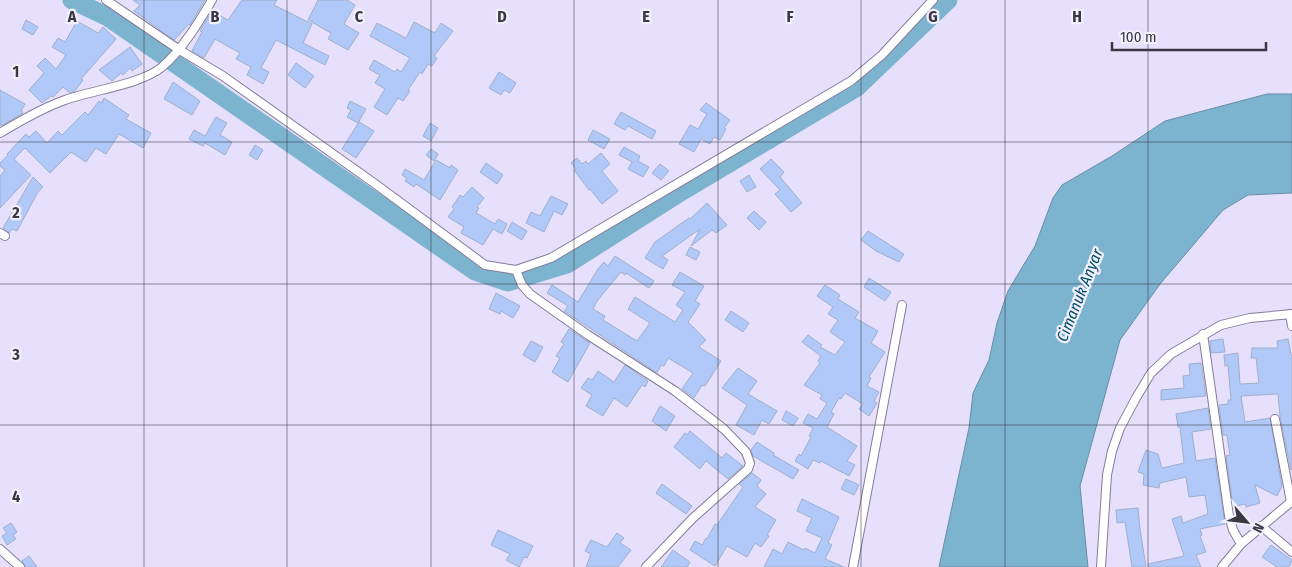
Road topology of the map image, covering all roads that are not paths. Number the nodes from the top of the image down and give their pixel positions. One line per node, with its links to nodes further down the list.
1 (106, 0): 4 (street)
2 (212, 0): 4 (street)
3 (933, 0): 6 (street)
4 (178, 48): 5 (street); 6 (street)
5 (0, 133)
6 (516, 272): 18 (street)
7 (902, 305): 19 (street)
8 (1291, 314): 9 (street); 10 (street)
9 (1292, 326)
10 (1203, 334): 14 (street); 20 (street)
11 (1275, 418): 12 (street)
12 (1290, 498): 13 (street)
13 (1261, 526): 14 (street); 16 (street)
14 (1241, 544): 21 (street)
15 (0, 550): 17 (street)
16 (1292, 552)
17 (20, 567)
18 (646, 567)
19 (853, 567)
20 (1101, 567)
21 (1222, 567)

